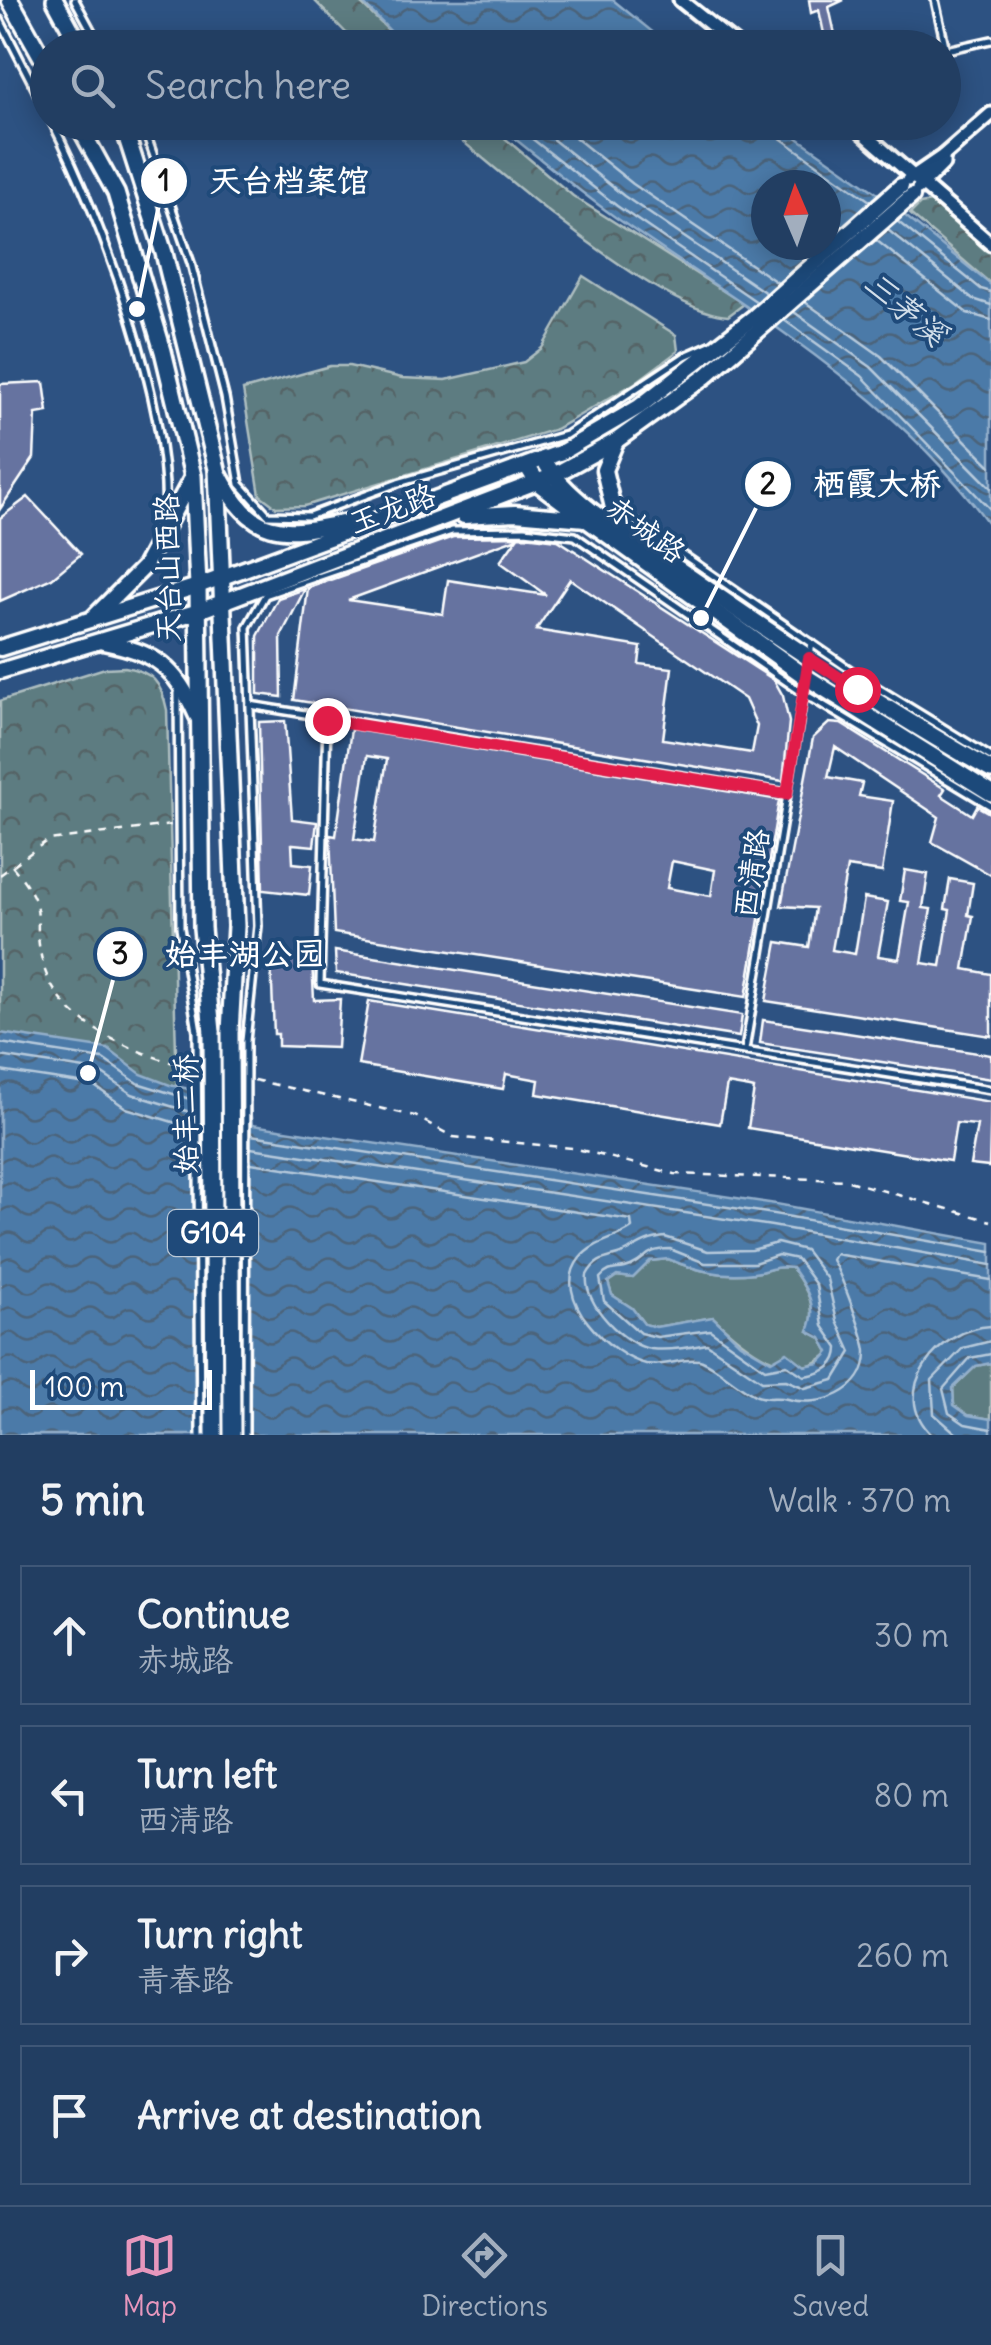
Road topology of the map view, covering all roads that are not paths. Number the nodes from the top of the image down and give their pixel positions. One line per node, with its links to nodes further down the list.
1 (10, 0): 11 (main road)
2 (54, 0): 7 (main road)
3 (75, 0): 8 (lane)
4 (680, 0): 9 (street)
5 (935, 0): 10 (lane)
6 (0, 20): 14 (lane)
7 (71, 30)
8 (91, 30)
9 (718, 30)
10 (942, 30)
11 (30, 36)
12 (991, 40): 13 (lane)
13 (961, 47)
14 (30, 79)
15 (991, 114): 21 (street)
16 (60, 140): 36 (lane)
17 (88, 140): 29 (main road, 天台山西路)
18 (128, 140): 28 (main road, 天台山西路)
19 (148, 140): 24 (lane)
20 (869, 140): 21 (street)
21 (912, 185): 22 (street); 23 (main road)
22 (991, 244)
23 (760, 321): 24 (main road, 玉龙路); 25 (main road, 玉龙路)
24 (726, 338): 26 (main road, 玉龙路)
25 (616, 442): 30 (main road, 玉龙路); 31 (main road)
26 (544, 459): 27 (main road, 玉龙路); 30 (main road, 赤城路)
27 (527, 466): 30 (main road, 赤城路); 32 (main road, 玉龙路)
28 (217, 469): 32 (main road); 37 (main road, 天台山西路)
29 (192, 476): 36 (main road); 38 (main road, 天台山西路)
30 (544, 479): 33 (main road, 玉龙路); 34 (main road, 赤城路); 35 (main road, 赤城路)
31 (609, 503): 35 (main road); 44 (lane)
32 (403, 511): 37 (main road, 玉龙路)
33 (448, 517): 34 (main road); 39 (main road, 玉龙路)
34 (586, 519): 47 (main road, 赤城路)
35 (618, 529): 44 (main road, 赤城路)
36 (164, 530): 41 (main road)
37 (223, 577): 38 (main road, 玉龙路); 39 (main road, 天台山西路)
38 (198, 586): 40 (main road, 天台山西路); 41 (main road, 玉龙路)
39 (220, 602): 40 (main road, 玉龙路); 57 (main road, 天台山西路)
40 (196, 612): 42 (main road, 玉龙路); 49 (main road, 天台山西路)
41 (90, 621): 43 (main road, 玉龙路)
42 (102, 641): 45 (main road, 玉龙路); 46 (main road)
43 (0, 648)
44 (810, 651): 47 (lane, 西清路); 51 (lane); 52 (main road, 赤城路)
45 (0, 671)
46 (171, 671): 49 (main road); 56 (lane)
47 (804, 685): 48 (lane); 53 (lane, 西清路); 54 (main road, 赤城路); 55 (lane)
48 (250, 705): 50 (lane); 57 (lane)
49 (197, 716): 56 (main road, 天台山西路)
50 (327, 720): 53 (lane); 58 (lane)
51 (991, 756)
52 (991, 770)
53 (787, 794): 58 (lane, 西清路)
54 (991, 794)
55 (991, 806)
56 (205, 1031): 60 (lane, bridge); 61 (main road, 始丰二桥 / G104, bridge)
57 (238, 1036): 62 (main road, 始丰二桥 / G104, bridge); 63 (lane, bridge)
58 (745, 1051): 59 (lane)
59 (991, 1090)
60 (200, 1435)
61 (214, 1435)
62 (232, 1435)
63 (245, 1435)

